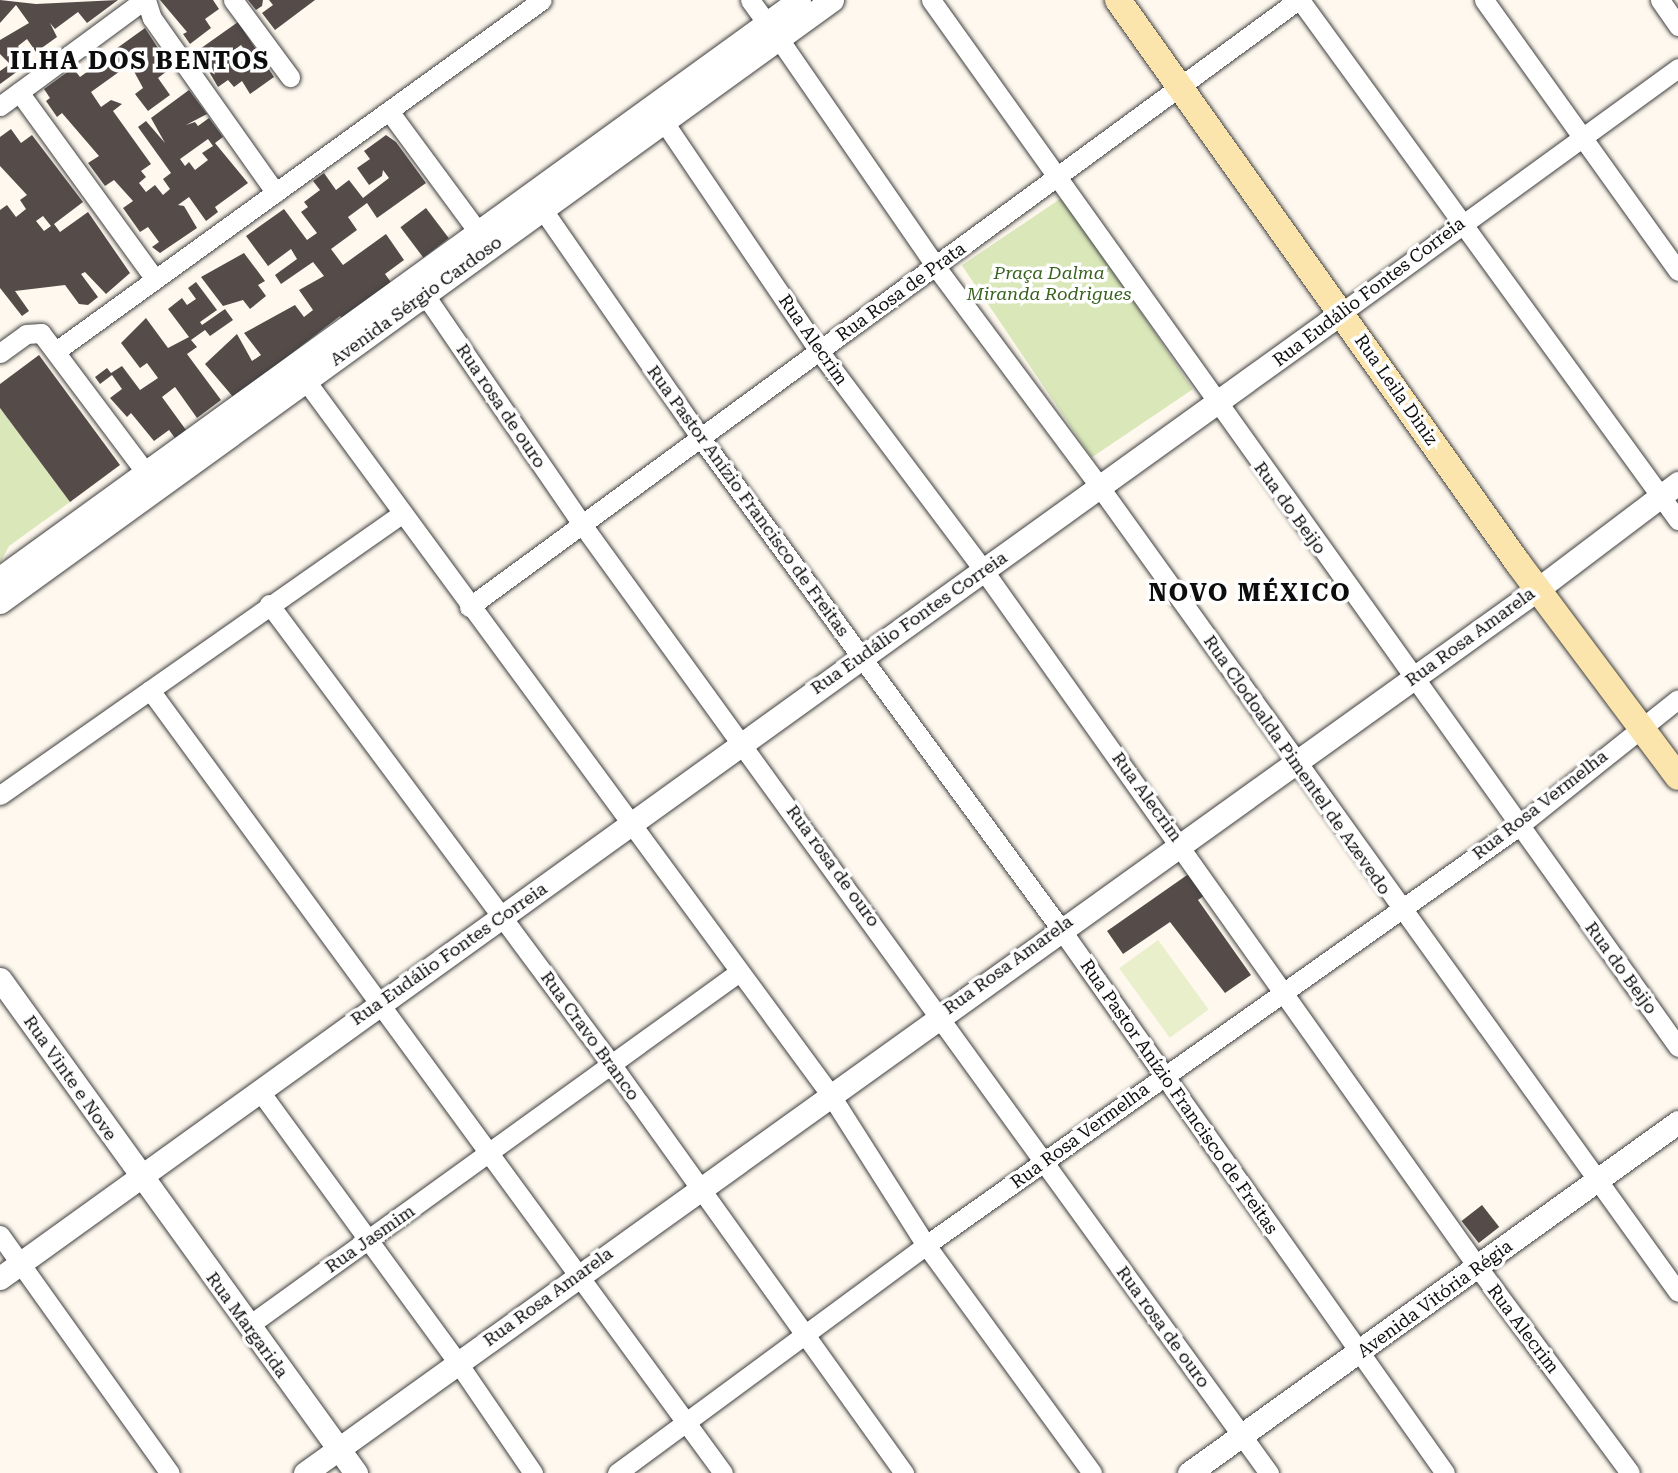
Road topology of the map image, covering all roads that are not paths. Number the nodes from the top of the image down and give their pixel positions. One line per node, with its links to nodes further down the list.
1 (145, 0): 17 (street); 23 (street)
2 (233, 0): 15 (street)
3 (542, 0): 19 (street)
4 (750, 0): 13 (street, Rua Clodoalda Pimentel de Azevedo)
5 (799, 0): 13 (street, Avenida Sérgio Cardoso)
6 (832, 0): 13 (street, Avenida Sérgio Cardoso)
7 (931, 0): 22 (street, Rua do Beijo)
8 (1118, 0): 16 (main road, Rua Leila Diniz)
9 (1299, 0): 16 (street, Rua Rosa de Prata); 25 (street)
10 (1484, 0): 21 (street)
11 (1660, 0): 12 (street)
12 (1678, 26)
13 (773, 31): 20 (street, Avenida Sérgio Cardoso); 27 (street, Rua Clodoalda Pimentel de Azevedo)
14 (1678, 68): 21 (street, Rua Eudálio Fontes Correia)
15 (290, 77)
16 (1183, 88): 22 (street, Rua Rosa de Prata); 31 (main road, Rua Leila Diniz)
17 (19, 92): 18 (street); 29 (street)
18 (0, 106)
19 (389, 111): 23 (street); 26 (street)
20 (659, 115): 24 (street, Avenida Sérgio Cardoso); 33 (street, Rua Alecrim)
21 (1582, 138): 25 (street, Rua Eudálio Fontes Correia); 28 (street)
22 (1056, 180): 27 (street, Rua Rosa de Prata); 36 (street, Rua do Beijo)
23 (276, 192): 29 (street)
24 (537, 202): 26 (street, Avenida Sérgio Cardoso); 37 (street, Rua Pastor Anízio Francisco de Freitas)
25 (1462, 223): 31 (street, Rua Eudálio Fontes Correia); 40 (street)
26 (485, 240): 30 (street, Avenida Sérgio Cardoso)
27 (936, 267): 33 (street, Rua Rosa de Prata); 39 (street, Rua Clodoalda Pimentel de Azevedo)
28 (1678, 271)
29 (155, 279): 32 (street)
30 (420, 287): 35 (street, Avenida Sérgio Cardoso); 43 (street, Rua rosa de ouro)
31 (1341, 313): 36 (street, Rua Eudálio Fontes Correia); 47 (main road, Rua Leila Diniz)
32 (56, 351): 34 (street); 38 (street)
33 (819, 351): 37 (street, Rua Rosa de Prata); 45 (street, Rua Alecrim)
34 (0, 353)
35 (300, 373): 38 (street, Avenida Sérgio Cardoso); 41 (street)
36 (1216, 405): 39 (street, Rua Eudálio Fontes Correia); 52 (street, Rua do Beijo)
37 (700, 437): 43 (street, Rua Rosa de Prata); 51 (street, Rua Pastor Anízio Francisco de Freitas)
38 (152, 480): 44 (street, Avenida Sérgio Cardoso)
39 (1099, 486): 45 (street, Rua Eudálio Fontes Correia); 57 (street, Rua Clodoalda Pimentel de Azevedo)
40 (1670, 489): 42 (street); 47 (street, Rua Rosa Amarela)
41 (401, 514): 49 (street); 50 (street)
42 (1678, 520)
43 (581, 523): 50 (street, Rua Rosa de Prata); 56 (street, Rua rosa de ouro)
44 (38, 563): 46 (street, Avenida Sérgio Cardoso); 48 (street, Avenida Sérgio Cardoso)
45 (984, 571): 51 (street, Rua Eudálio Fontes Correia); 62 (street, Rua Alecrim)
46 (0, 578)
47 (1538, 589): 52 (street, Rua Rosa Amarela); 55 (main road, Rua Leila Diniz)
48 (0, 602)
49 (270, 604): 53 (street); 64 (street, Rua Cravo Branco)
50 (469, 607): 60 (street)
51 (859, 657): 56 (street, Rua Eudálio Fontes Correia); 65 (street, Rua Pastor Anízio Francisco de Freitas)
52 (1413, 678): 57 (street, Rua Rosa Amarela); 61 (street, Rua do Beijo)
53 (150, 690): 59 (street); 69 (street)
54 (1678, 699): 55 (street, Rua Rosa Vermelha)
55 (1640, 727): 58 (main road, Rua Leila Diniz); 61 (street, Rua Rosa Vermelha)
56 (743, 743): 60 (street, Rua Eudálio Fontes Correia); 70 (street, Rua rosa de ouro)
57 (1295, 762): 62 (street, Rua Rosa Amarela); 63 (street, Rua Clodoalda Pimentel de Azevedo)
58 (1678, 777)
59 (0, 795)
60 (631, 825): 64 (street, Rua Eudálio Fontes Correia); 66 (street)
61 (1519, 826): 63 (street, Rua Rosa Vermelha); 71 (street, Rua do Beijo)
62 (1179, 842): 65 (street, Rua Rosa Amarela); 68 (street, Rua Alecrim)
63 (1399, 908): 68 (street, Rua Rosa Vermelha); 80 (street, Rua Clodoalda Pimentel de Azevedo)
64 (502, 917): 69 (street, Rua Eudálio Fontes Correia); 72 (street, Rua Cravo Branco)
65 (1060, 928): 70 (street, Rua Rosa Amarela); 73 (street, Rua Pastor Anízio Francisco de Freitas)
66 (739, 972): 72 (street, Rua Jasmim); 75 (street)
67 (0, 979): 79 (street, Rua Vinte e Nove)
68 (1284, 991): 73 (street, Rua Rosa Vermelha); 86 (street, Rua Alecrim)
69 (379, 1002): 74 (street, Rua Eudálio Fontes Correia); 77 (street)
70 (940, 1014): 75 (street, Rua Rosa Amarela); 78 (street, Rua rosa de ouro)
71 (1678, 1047)
72 (612, 1065): 77 (street, Rua Jasmim); 81 (street, Rua Cravo Branco)
73 (1164, 1075): 78 (street, Rua Rosa Vermelha); 92 (street, Rua Pastor Anízio Francisco de Freitas)
74 (258, 1090): 79 (street, Rua Eudálio Fontes Correia); 83 (street)
75 (830, 1094): 81 (street, Rua Rosa Amarela); 84 (street)
76 (1678, 1122): 80 (street, Avenida Vitória Régia)
77 (493, 1153): 83 (street, Rua Jasmim); 87 (street)
78 (1044, 1162): 84 (street, Rua Rosa Vermelha); 95 (street, Rua rosa de ouro)
79 (140, 1177): 85 (street, Rua Eudálio Fontes Correia); 90 (street, Rua Margarida)
80 (1597, 1184): 86 (street, Avenida Vitória Régia); 89 (street, Rua Clodoalda Pimentel de Azevedo)
81 (701, 1188): 87 (street, Rua Rosa Amarela); 91 (street, Rua Cravo Branco)
82 (0, 1235): 85 (street)
83 (368, 1241): 90 (street, Rua Jasmim); 93 (street)
84 (926, 1245): 91 (street, Rua Rosa Vermelha); 104 (street)
85 (21, 1263): 88 (street, Rua Eudálio Fontes Correia); 97 (street)
86 (1477, 1266): 92 (street, Avenida Vitória Régia); 108 (street, Rua Alecrim)
87 (580, 1273): 93 (street, Rua Rosa Amarela); 94 (street)
88 (0, 1278)
89 (1678, 1292)
90 (248, 1326): 96 (street, Rua Margarida)
91 (804, 1338): 94 (street, Rua Rosa Vermelha); 103 (street, Rua Cravo Branco)
92 (1359, 1354): 95 (street, Avenida Vitória Régia); 107 (street, Rua Pastor Anízio Francisco de Freitas)
93 (458, 1363): 96 (street, Rua Rosa Amarela); 100 (street)
94 (685, 1423): 101 (street, Rua Rosa Vermelha); 102 (street)
95 (1242, 1436): 105 (street, Avenida Vitória Régia); 106 (street, Rua rosa de ouro)
96 (339, 1447): 98 (street); 99 (street, Rua Margarida)
97 (170, 1473)
98 (305, 1473)
99 (356, 1473)
100 (533, 1473)
101 (617, 1473)
102 (723, 1473)
103 (904, 1473)
104 (1092, 1473)
105 (1189, 1473)
106 (1269, 1473)
107 (1445, 1473)
108 (1630, 1473)

